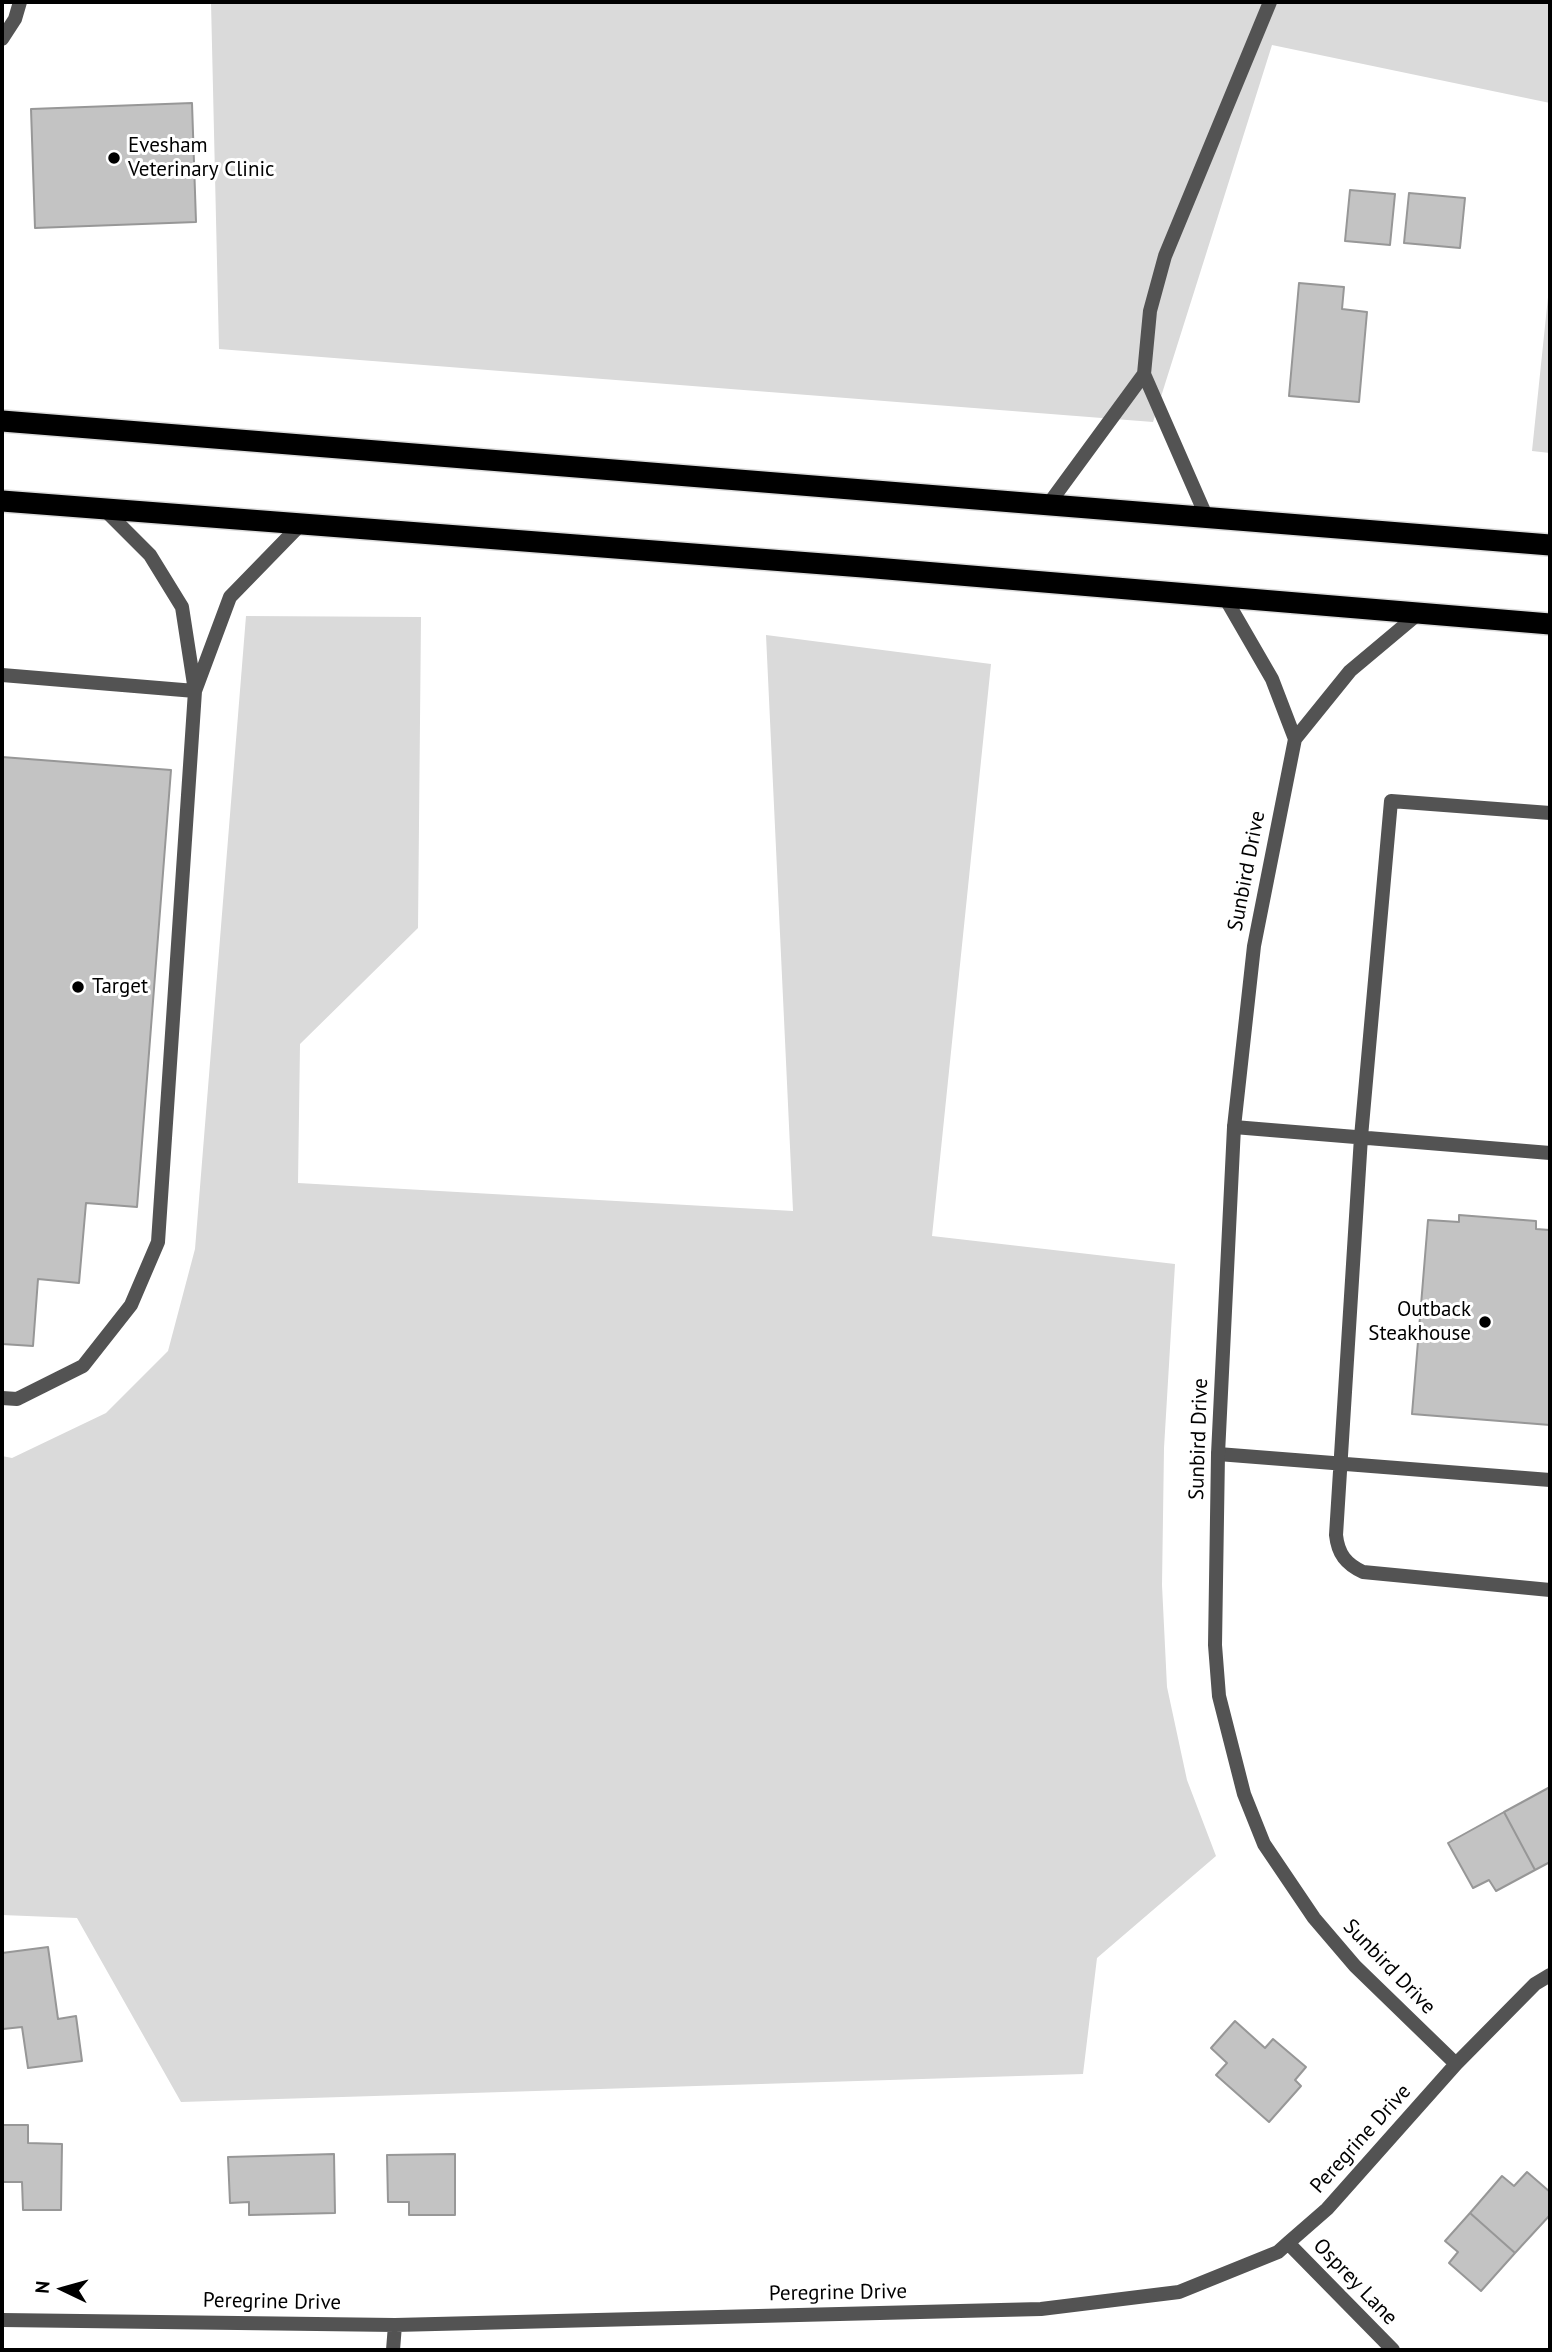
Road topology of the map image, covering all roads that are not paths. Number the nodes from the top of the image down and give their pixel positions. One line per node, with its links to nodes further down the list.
1 (20, 2): 3 (street)
2 (1270, 2): 4 (street)
3 (2, 39)
4 (1144, 374): 7 (street); 9 (street)
5 (2, 421): 7 (highway)
6 (2, 501): 8 (highway)
7 (1048, 505): 9 (highway)
8 (103, 508): 10 (highway); 16 (street)
9 (1207, 518): 11 (highway)
10 (303, 523): 12 (highway); 16 (street)
11 (1550, 545)
12 (1224, 596): 13 (highway); 17 (street)
13 (1418, 614): 14 (highway); 17 (street, Sunbird Drive)
14 (1550, 624)
15 (2, 676): 16 (street)
16 (195, 691): 22 (street)
17 (1295, 740): 19 (street, Sunbird Drive)
18 (1550, 813): 20 (street)
19 (1234, 1126): 20 (street); 23 (street, Sunbird Drive)
20 (1362, 1137): 21 (street); 24 (street)
21 (1550, 1153)
22 (2, 1398)
23 (1218, 1454): 24 (street); 28 (street, Sunbird Drive)
24 (1341, 1463): 25 (street); 26 (street)
25 (1550, 1480)
26 (1550, 1590)
27 (1550, 1975): 28 (street, Peregrine Drive)
28 (1456, 2064): 29 (street, Peregrine Drive)
29 (1288, 2243): 31 (street, Peregrine Drive); 33 (street, Osprey Lane)
30 (2, 2320): 31 (street, Peregrine Drive)
31 (395, 2325): 32 (street)
32 (393, 2350)
33 (1393, 2350)

